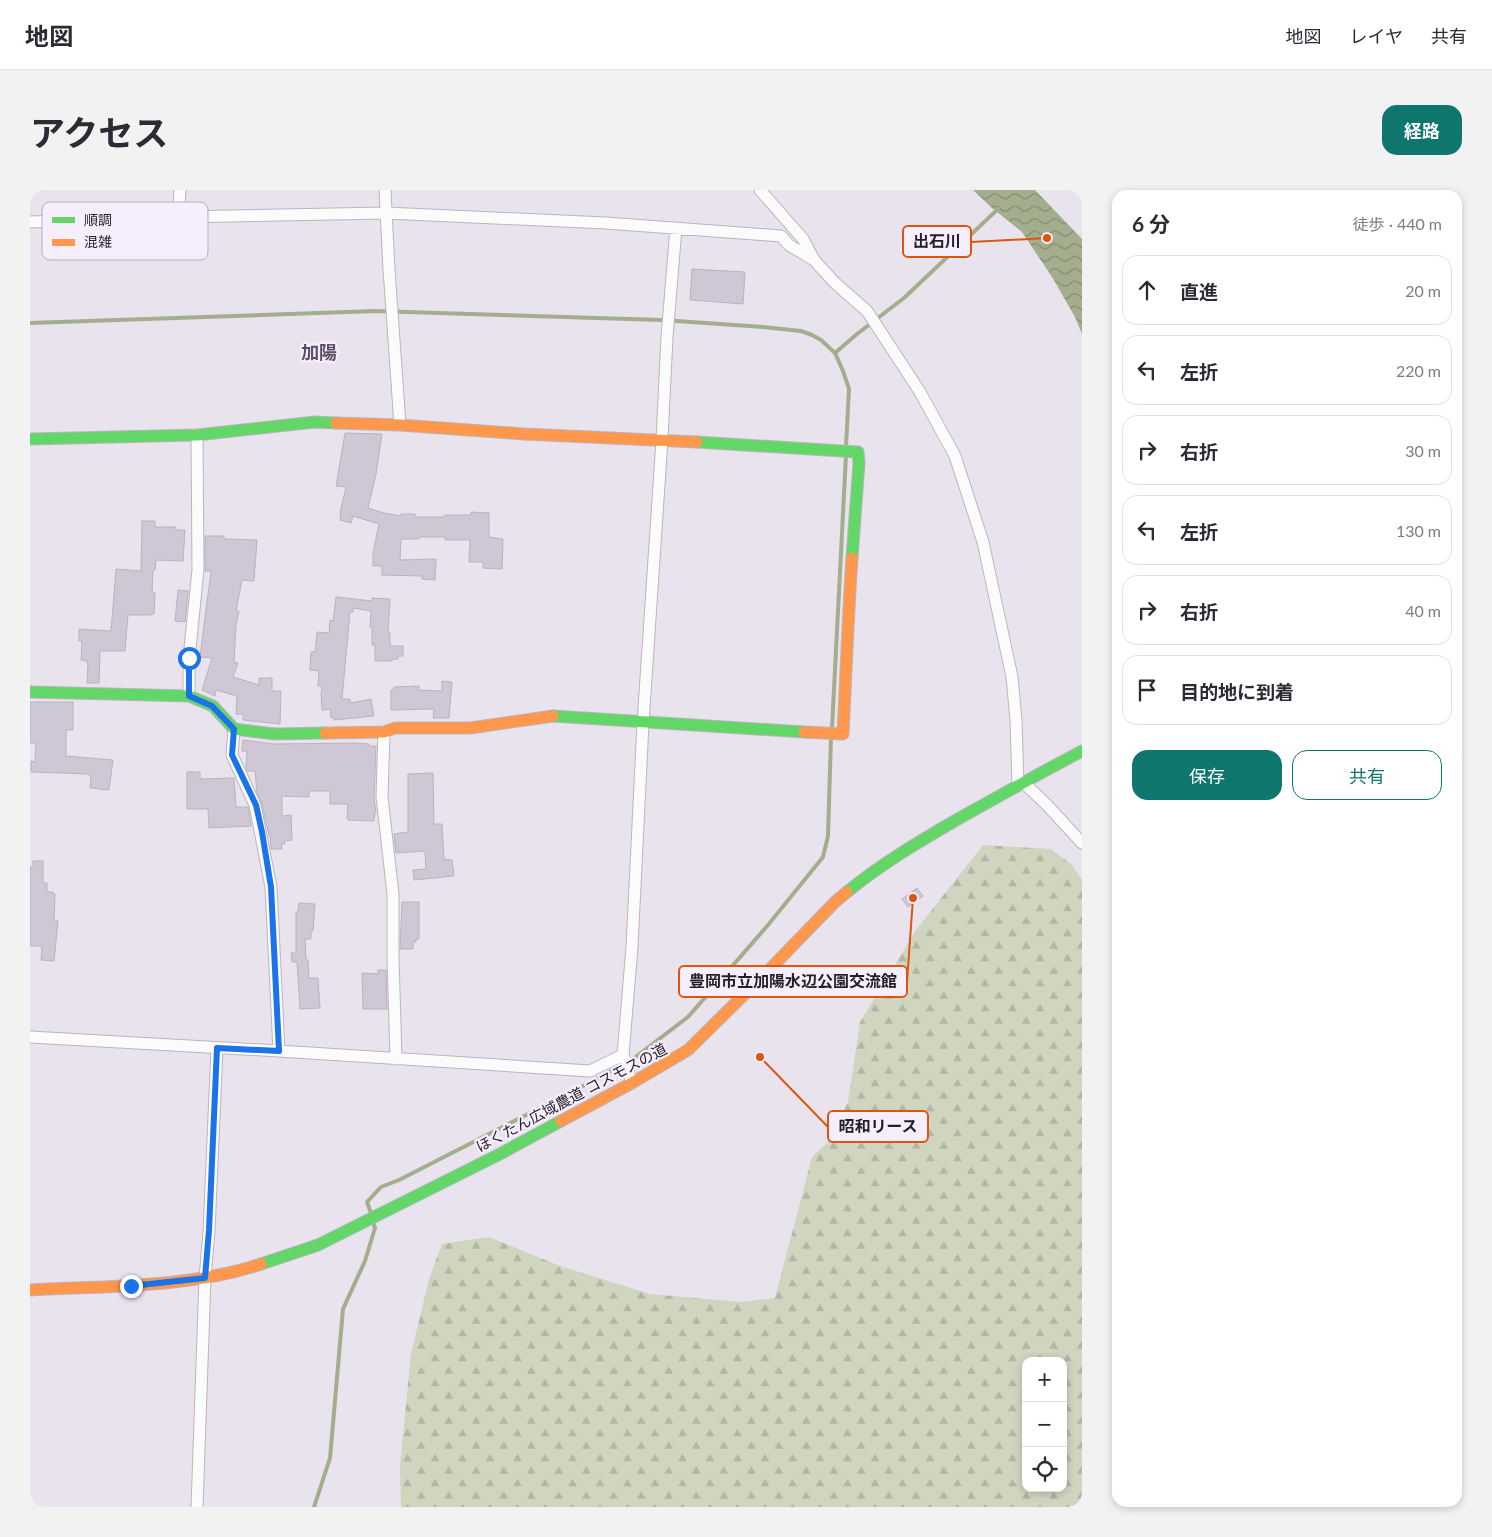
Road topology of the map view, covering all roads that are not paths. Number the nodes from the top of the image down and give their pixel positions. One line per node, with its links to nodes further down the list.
1 (385, 190): 3 (street)
2 (760, 190): 6 (street)
3 (386, 213): 4 (street); 5 (street); 7 (street)
4 (208, 216)
5 (676, 228): 6 (street); 10 (street)
6 (814, 260): 17 (street)
7 (400, 425): 8 (street); 10 (street)
8 (197, 435): 9 (street); 12 (street)
9 (30, 439)
10 (662, 440): 13 (street); 13 (street)
11 (30, 692): 12 (street)
12 (189, 696): 14 (street)
13 (643, 723): 15 (street); 22 (street)
14 (234, 729): 15 (street); 21 (street)
15 (384, 732): 23 (street)
16 (1082, 751): 17 (street, ほくたん広域農道 コスモスの道)
17 (1021, 784): 18 (street); 24 (street, ほくたん広域農道 コスモスの道)
18 (1082, 843)
19 (30, 1037): 20 (street)
20 (217, 1048): 21 (street); 25 (street)
21 (279, 1051): 23 (street)
22 (623, 1055): 23 (street); 24 (street)
23 (396, 1059)
24 (632, 1083): 25 (street, ほくたん広域農道 コスモスの道)
25 (205, 1278): 26 (street, ほくたん広域農道 コスモスの道); 27 (street)
26 (30, 1290)
27 (197, 1507)

